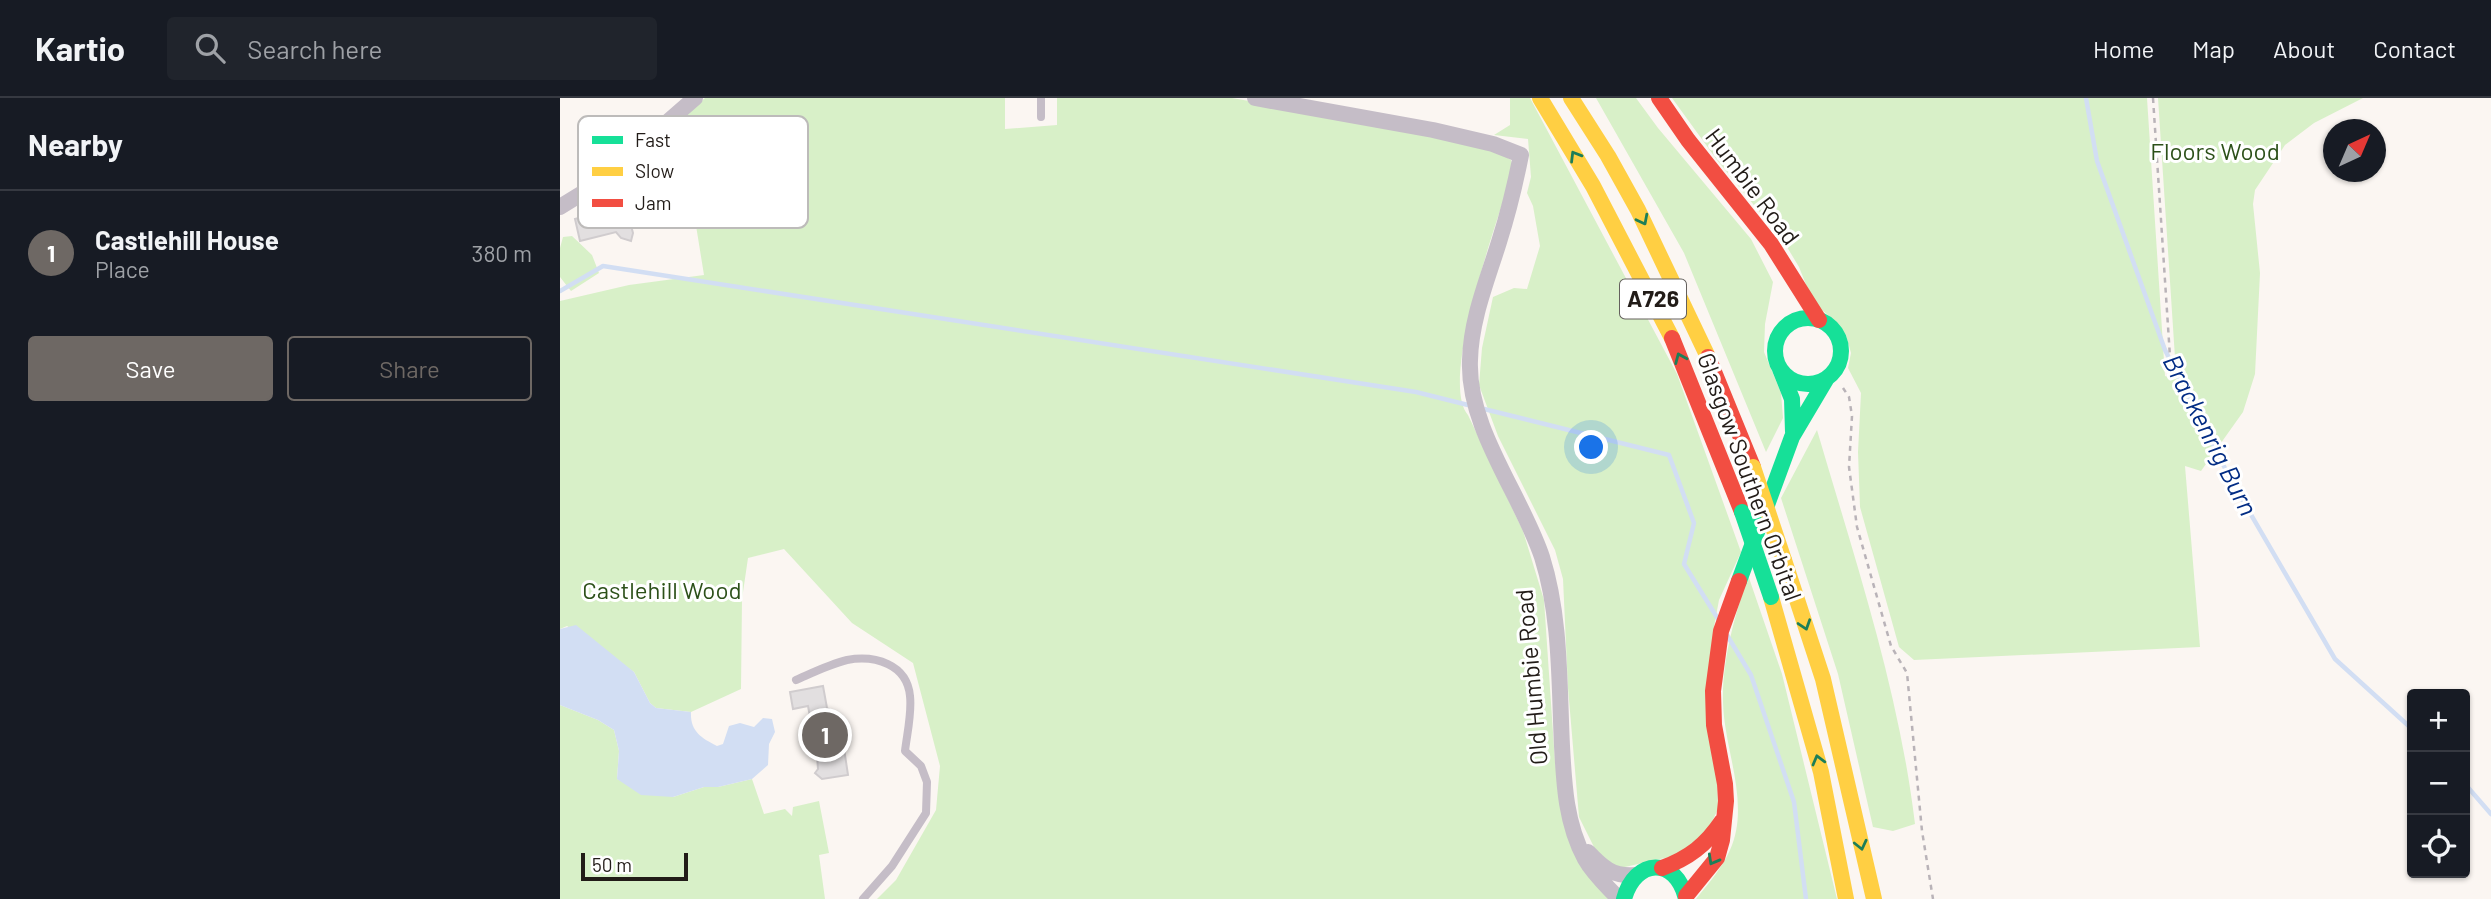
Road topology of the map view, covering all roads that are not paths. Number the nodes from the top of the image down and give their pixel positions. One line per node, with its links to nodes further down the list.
1 (695, 98): 7 (street)
2 (1041, 98): 8 (lane)
3 (1255, 98): 19 (street, Old Humbie Road)
4 (1540, 98): 25 (main road, Glasgow Southern Orbital / A726, one-way to 4, bridge)
5 (1571, 98): 26 (main road, Glasgow Southern Orbital / A726, one-way to 26, bridge)
6 (1659, 98): 11 (main road, Humbie Road)
7 (674, 116)
8 (1041, 117)
9 (578, 196): 10 (street)
10 (560, 207)
11 (1785, 269): 12 (main road, Humbie Road); 13 (main road, Humbie Road)
12 (1819, 320): 13 (main road); 15 (main road)
13 (1781, 332): 14 (main road)
14 (1780, 368): 15 (main road); 16 (main road)
15 (1829, 376): 16 (main road)
16 (1792, 437): 18 (main road)
17 (796, 680): 23 (lane)
18 (1724, 818): 20 (main road); 22 (main road, one-way to 22)
19 (1575, 836): 21 (street); 24 (street)
20 (1662, 868): 21 (main road); 22 (main road)
21 (1634, 875): 24 (main road)
22 (1686, 897)
23 (863, 899)
24 (1622, 899)
25 (1846, 899)
26 (1874, 899)

